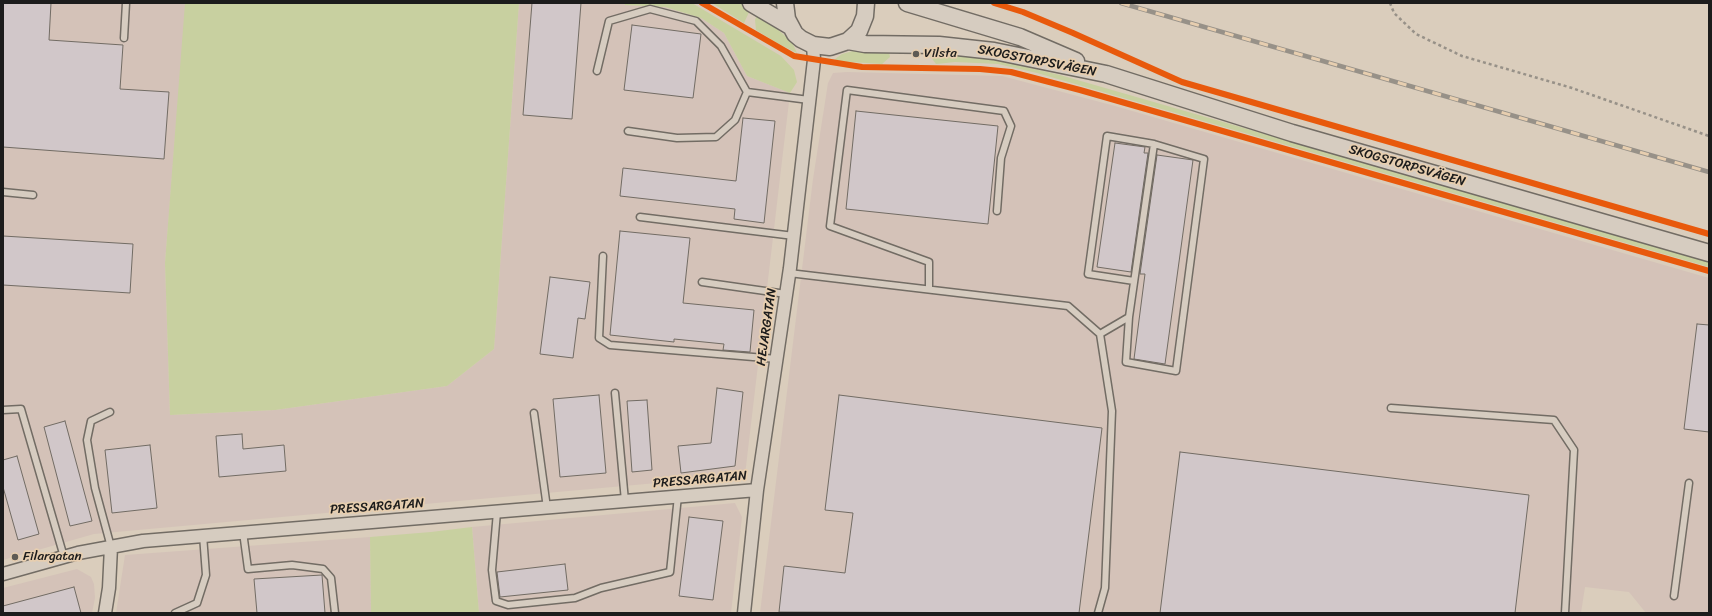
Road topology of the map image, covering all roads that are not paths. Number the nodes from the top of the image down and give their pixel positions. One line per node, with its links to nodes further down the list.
1 (126, 3): 7 (lane)
2 (751, 3): 6 (main road)
3 (785, 3): 6 (main road)
4 (866, 3): 8 (main road)
5 (908, 3): 11 (main road, SKOGSTORPSVÄGEN)
6 (790, 26): 9 (main road)
7 (124, 38)
8 (848, 42): 9 (main road, SKOGSTORPSVÄGEN); 11 (main road, SKOGSTORPSVÄGEN)
9 (813, 45): 13 (street, HEJARGATAN)
10 (597, 71): 12 (lane)
11 (1106, 74): 21 (main road, SKOGSTORPSVÄGEN)
12 (747, 92): 13 (lane); 14 (lane)
13 (809, 100): 20 (street, HEJARGATAN)
14 (628, 131)
15 (1154, 144): 24 (lane); 24 (lane); 28 (lane)
16 (3, 192): 17 (lane)
17 (33, 195)
18 (997, 211): 26 (lane)
19 (640, 217): 20 (lane)
20 (794, 236): 23 (street, HEJARGATAN)
21 (1709, 253)
22 (603, 256): 30 (lane)
23 (790, 273): 26 (lane); 27 (street, HEJARGATAN)
24 (1134, 281): 28 (lane)
25 (702, 282): 27 (lane)
26 (929, 289): 29 (lane)
27 (786, 294): 30 (street, HEJARGATAN)
28 (1130, 317): 29 (lane)
29 (1100, 334): 52 (lane)
30 (777, 359): 37 (street, HEJARGATAN)
31 (615, 392): 39 (lane)
32 (1391, 408): 53 (lane)
33 (3, 410): 45 (lane)
34 (110, 412): 44 (lane)
35 (534, 413): 40 (lane)
36 (1689, 483): 47 (lane)
37 (757, 490): 38 (street, PRESSARGATAN); 51 (street, HEJARGATAN)
38 (678, 496): 39 (street, PRESSARGATAN); 41 (lane)
39 (625, 501): 40 (street, PRESSARGATAN)
40 (547, 508): 41 (street, PRESSARGATAN)
41 (497, 512): 42 (street, PRESSARGATAN)
42 (243, 532): 43 (street, PRESSARGATAN); 50 (lane)
43 (203, 535): 44 (street, PRESSARGATAN); 49 (lane)
44 (111, 547): 45 (street, PRESSARGATAN); 48 (street)
45 (64, 558): 46 (street, PRESSARGATAN)
46 (3, 574)
47 (1674, 596)
48 (105, 613)
49 (175, 613)
50 (335, 613)
51 (744, 613)
52 (1098, 613)
53 (1565, 613)

